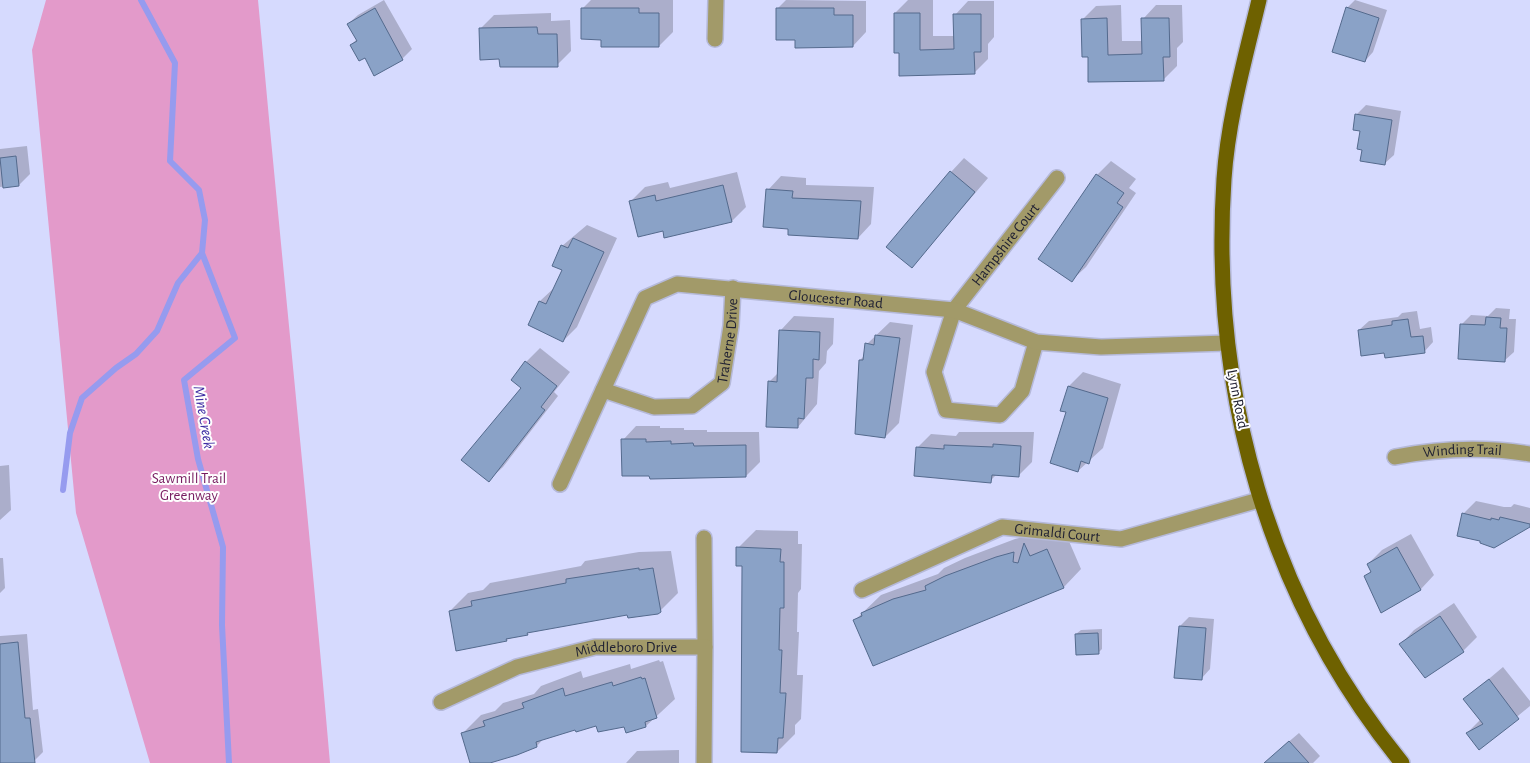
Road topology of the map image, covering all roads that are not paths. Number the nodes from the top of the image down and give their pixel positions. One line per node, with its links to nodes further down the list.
1 (716, 0): 3 (street)
2 (1259, 0): 8 (main road, Lynn Road)
3 (715, 39)
4 (1057, 178): 6 (street, Hampshire Court)
5 (733, 288): 6 (street, Gloucester Road); 9 (street, Gloucester Road); 9 (street, Traherne Drive)
6 (954, 310): 7 (street, Gloucester Road); 7 (street)
7 (1036, 342): 8 (street, Gloucester Road)
8 (1227, 343): 13 (main road, Lynn Road)
9 (603, 390): 12 (street, Gloucester Road)
10 (1530, 454): 11 (street, Winding Trail)
11 (1395, 457)
12 (560, 484)
13 (1259, 500): 15 (street, Grimaldi Court); 19 (main road, Lynn Road)
14 (704, 538): 16 (street)
15 (862, 590)
16 (705, 647): 17 (street, Middleboro Drive); 18 (street)
17 (441, 702)
18 (704, 763)
19 (1402, 763)

